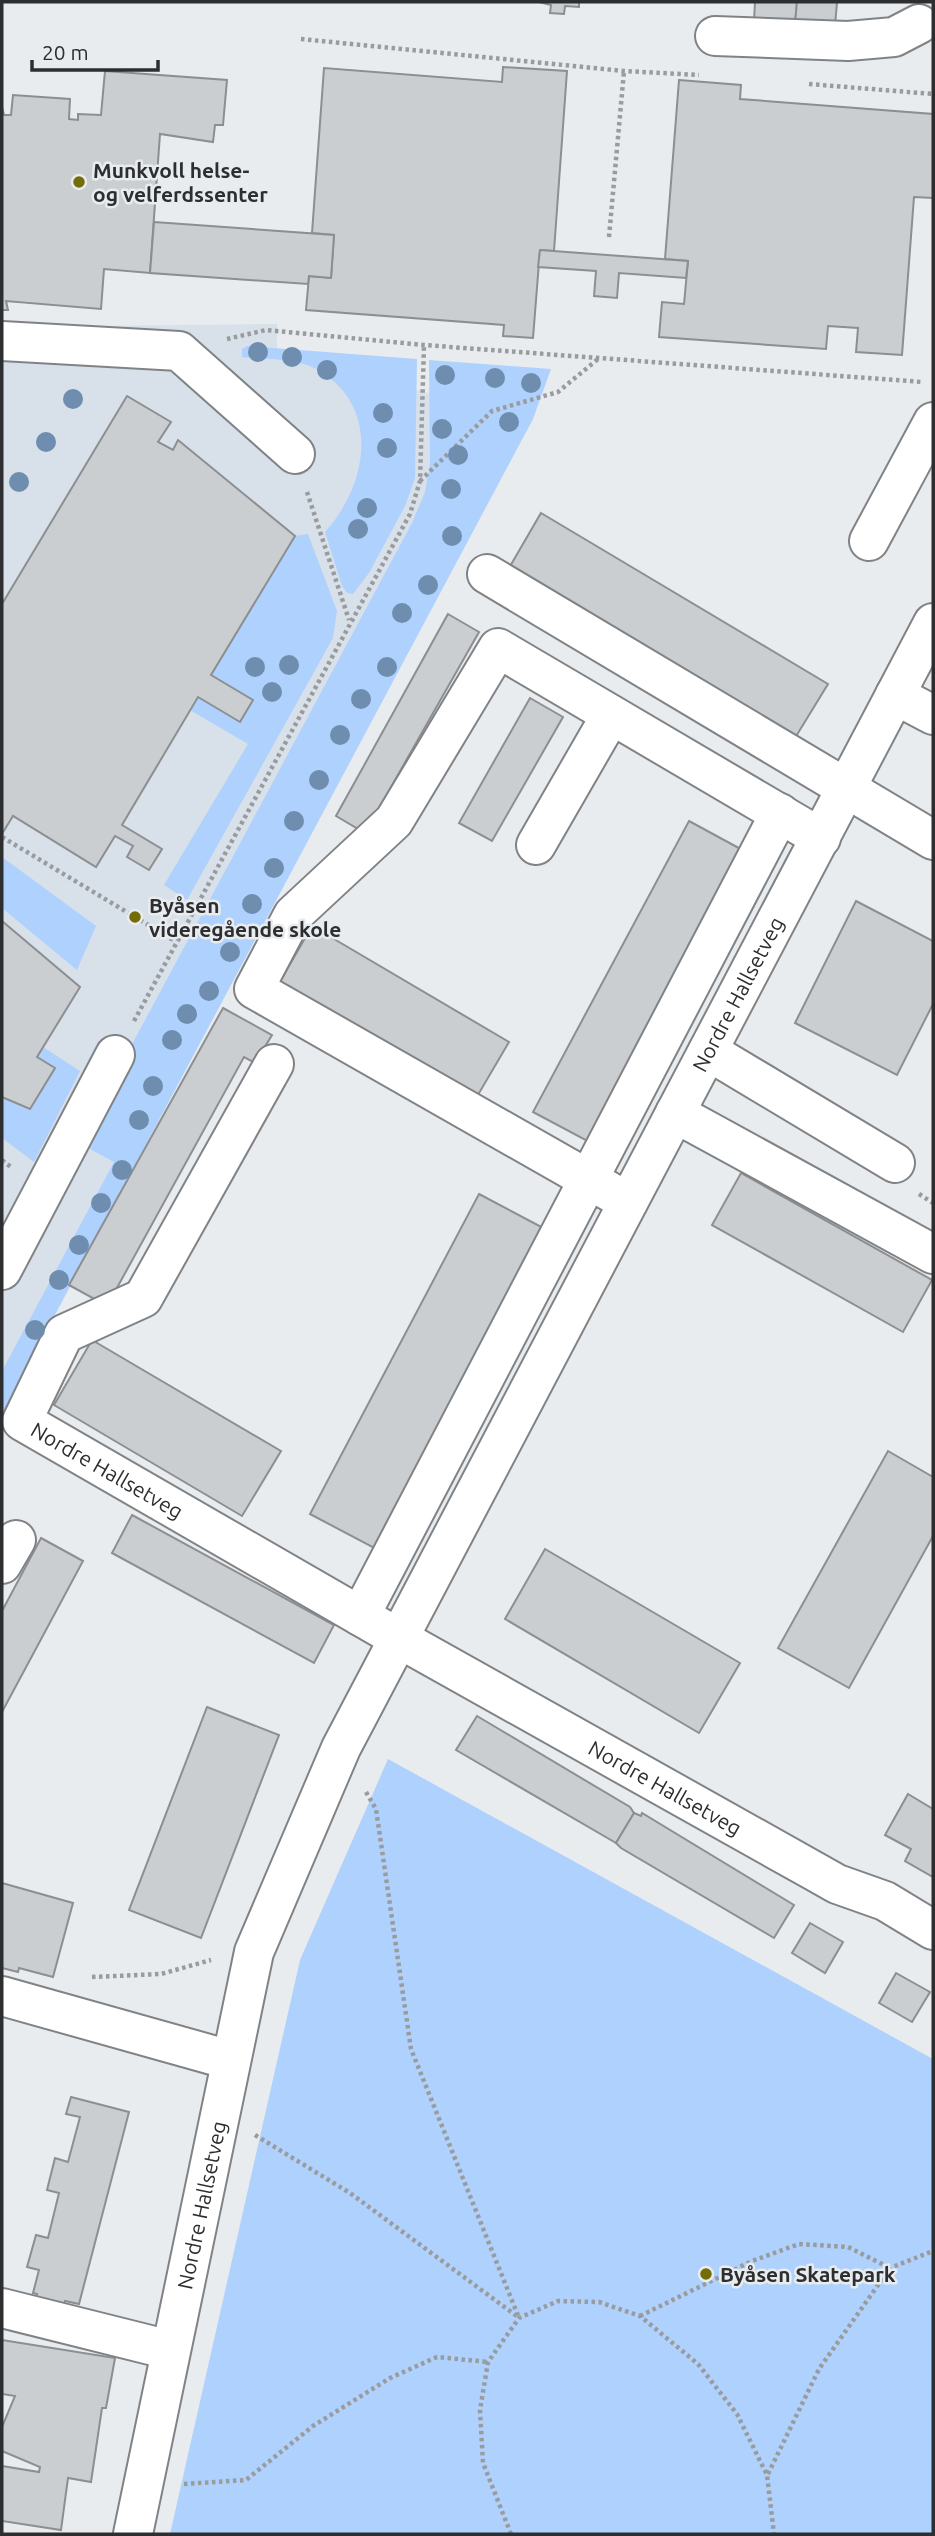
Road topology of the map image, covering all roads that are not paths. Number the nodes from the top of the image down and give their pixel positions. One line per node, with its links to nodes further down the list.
1 (924, 21): 2 (street)
2 (715, 36)
3 (2, 341): 5 (street)
4 (933, 422): 6 (street)
5 (295, 454)
6 (869, 541)
7 (486, 574): 12 (street)
8 (933, 623): 9 (street, Nordre Hallsetveg)
9 (895, 695): 11 (street); 12 (street, Nordre Hallsetveg)
10 (611, 715): 13 (street); 16 (street); 22 (street)
11 (933, 715)
12 (847, 788): 14 (street, Nordre Hallsetveg); 15 (street)
13 (780, 813): 14 (street); 22 (street)
14 (821, 838): 17 (street, Nordre Hallsetveg)
15 (933, 840)
16 (536, 845)
17 (708, 1051): 20 (street, Nordre Hallsetveg); 21 (street)
18 (115, 1055): 25 (street)
19 (274, 1064): 26 (street, Nordre Hallsetveg)
20 (675, 1113): 23 (street, Nordre Hallsetveg); 24 (street)
21 (895, 1163)
22 (586, 1178): 23 (street); 26 (street)
23 (628, 1202): 27 (street, Nordre Hallsetveg)
24 (933, 1254)
25 (2, 1270)
26 (360, 1616): 27 (street, Nordre Hallsetveg)
27 (400, 1639): 28 (street, Nordre Hallsetveg); 30 (street, Nordre Hallsetveg)
28 (933, 1930)
29 (2, 1996): 30 (street)
30 (230, 2060): 32 (street, Nordre Hallsetveg)
31 (2, 2308): 32 (street)
32 (170, 2350): 33 (street, Nordre Hallsetveg)
33 (133, 2534)

